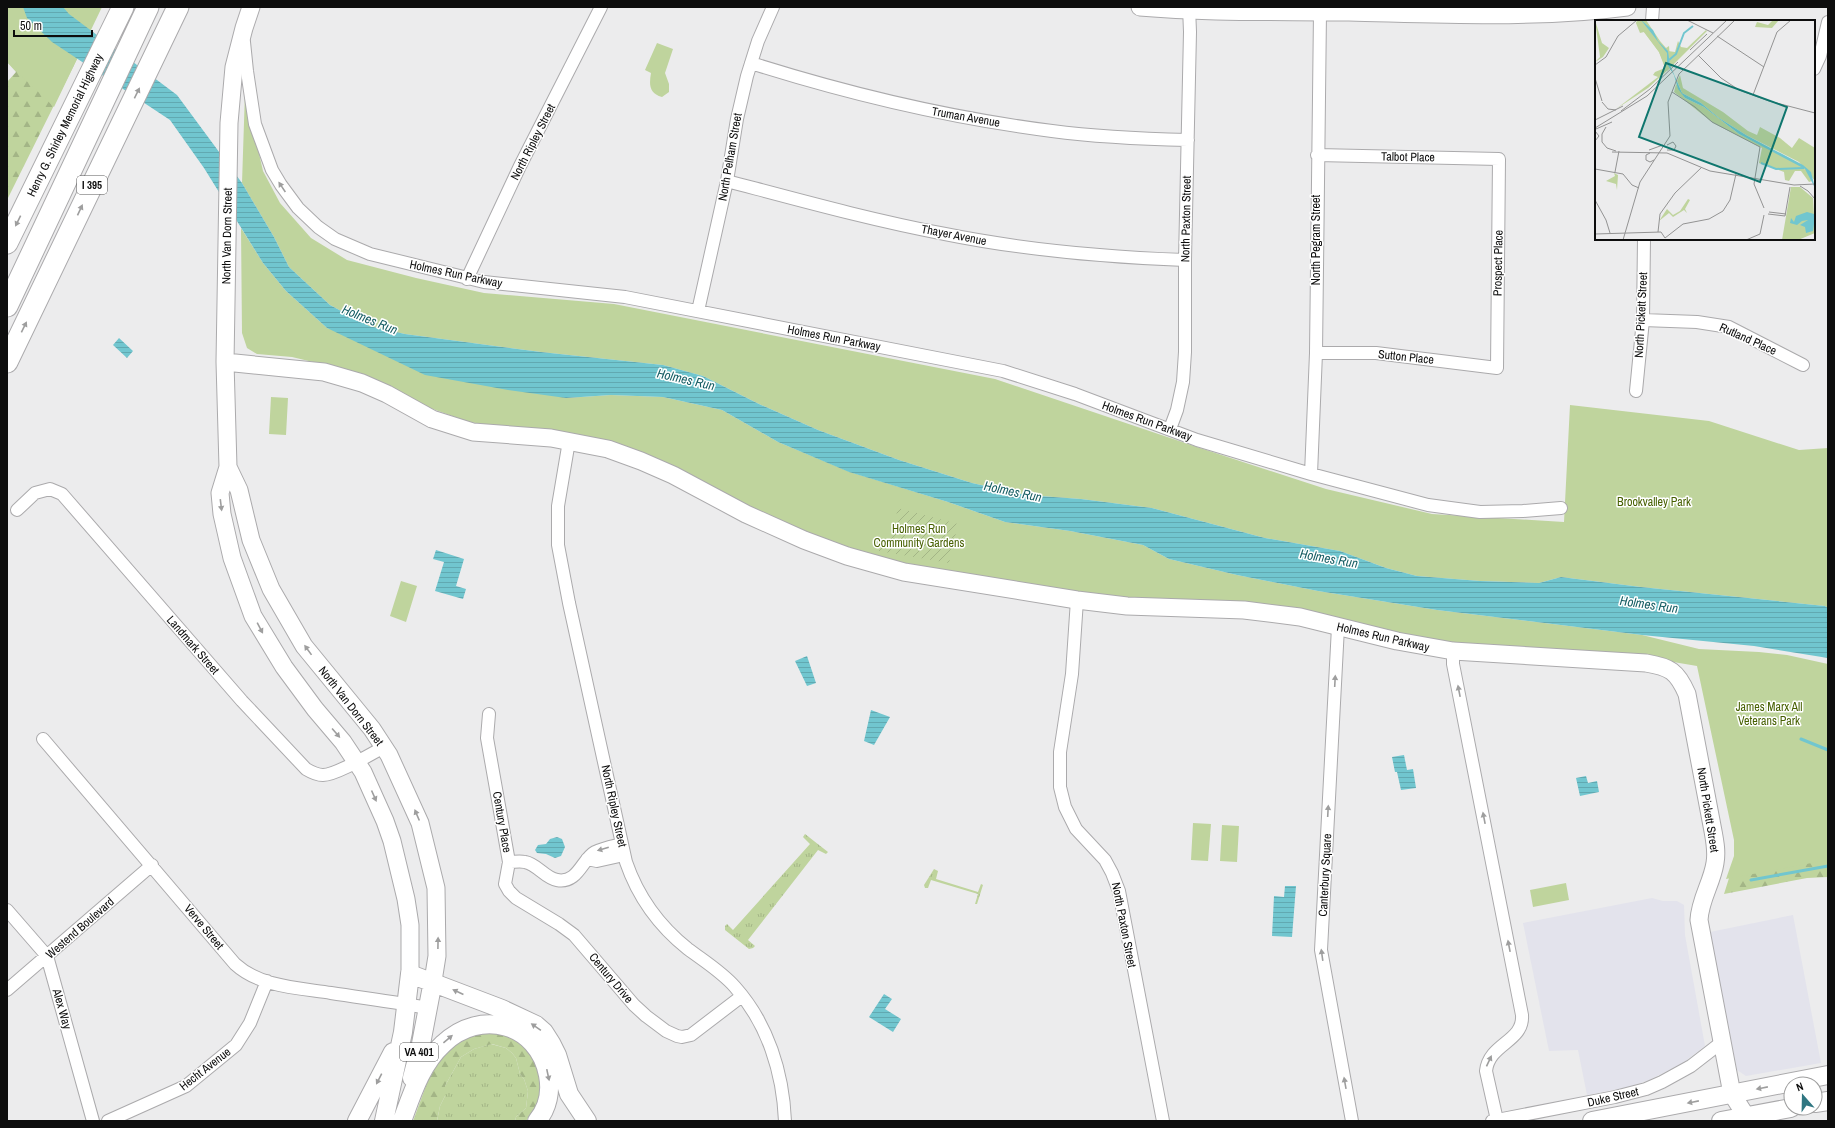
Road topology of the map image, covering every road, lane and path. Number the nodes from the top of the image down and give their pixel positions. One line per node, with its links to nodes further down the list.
1 (123, 7): 23 (highway, Henry G. Shirley Memorial Highway, one-way to 23)
2 (148, 7): 26 (highway)
3 (178, 7): 30 (highway, I 395, one-way to 3)
4 (251, 7): 15 (street, North Van Dorn Street / VA 401)
5 (601, 7): 25 (street, North Ripley Street)
6 (773, 7): 16 (street, North Pelham Street)
7 (1140, 7): 10 (street)
8 (1627, 7): 12 (street)
9 (1653, 7): 13 (street)
10 (1189, 8): 11 (street); 18 (street, North Paxton Street)
11 (1320, 10): 12 (street); 19 (street, North Pegram Street)
12 (1461, 10)
13 (1652, 20)
14 (1828, 22): 17 (street)
15 (244, 28): 25 (street, Holmes Run Parkway, one-way to 15); 31 (street, North Van Dorn Street / VA 401)
16 (751, 63): 18 (street, Truman Avenue); 21 (street, North Pelham Street)
17 (1815, 67)
18 (1188, 140): 24 (street, North Paxton Street)
19 (1317, 155): 20 (street, Talbot Place); 29 (street, North Pegram Street)
20 (1499, 159): 33 (street, Prospect Place)
21 (727, 181): 24 (street, Thayer Avenue); 27 (street, North Pelham Street)
22 (1644, 240): 28 (street, North Pickett Street)
23 (7, 243)
24 (1185, 260): 35 (street, North Paxton Street)
25 (467, 279): 27 (street, Holmes Run Parkway)
26 (7, 306)
27 (698, 311): 35 (street, Holmes Run Parkway)
28 (1643, 320): 32 (street, Rutland Place); 34 (street, North Pickett Street)
29 (1316, 353): 33 (street, Sutton Place); 38 (street, North Pegram Street)
30 (7, 362)
31 (225, 362): 36 (street, Holmes Run Parkway); 37 (street, North Van Dorn Street / VA 401)
32 (1803, 365)
33 (1497, 368)
34 (1636, 391)
35 (1170, 429): 38 (street, Holmes Run Parkway)
36 (569, 441): 41 (street, Holmes Run Parkway); 49 (street, North Ripley Street)
37 (228, 467): 47 (street, North Van Dorn Street / VA 401, one-way to 37); 48 (street, North Van Dorn Street / VA 401, one-way to 48)
38 (1311, 474): 39 (street, Holmes Run Parkway)
39 (1561, 508)
40 (17, 510): 48 (street, Landmark Street)
41 (1077, 600): 42 (street, Holmes Run Parkway); 75 (street, North Paxton Street)
42 (1338, 627): 43 (street, Holmes Run Parkway); 76 (street, Canterbury Square, one-way to 42)
43 (1452, 651): 44 (street, Holmes Run Parkway); 77 (street, one-way to 43)
44 (1672, 670): 62 (street, North Pickett Street)
45 (488, 714): 50 (street, Century Place)
46 (43, 739): 51 (street, Verve Street)
47 (384, 747): 48 (street, Landmark Street); 56 (street, North Van Dorn Street / VA 401, one-way to 47)
48 (356, 761): 54 (street, North Van Dorn Street / VA 401, one-way to 54)
49 (623, 850): 50 (street, Century Place); 58 (street, North Ripley Street)
50 (510, 862): 58 (street, Century Drive)
51 (152, 865): 53 (street, Westend Boulevard); 55 (street, Verve Street)
52 (7, 910): 53 (street, Alex Way)
53 (47, 956): 57 (street, Westend Boulevard); 67 (street, Alex Way)
54 (410, 974): 56 (main road); 59 (main road, North Van Dorn Street / VA 401)
55 (267, 981): 59 (street, Verve Street); 68 (street, Hecht Avenue)
56 (433, 981): 60 (main road, North Van Dorn Street / VA 401); 73 (main road, one-way to 56)
57 (7, 990)
58 (742, 996): 74 (street, North Ripley Street)
59 (406, 1004): 60 (street, Verve Street); 61 (main road, North Van Dorn Street / VA 401)
60 (428, 1008): 71 (main road, North Van Dorn Street / VA 401)
61 (403, 1032): 69 (main road, one-way to 69); 70 (main road, North Van Dorn Street / VA 401)
62 (1722, 1042): 64 (street, North Pickett Street); 77 (street, Duke Street)
63 (1828, 1075): 64 (main road, Duke Street, one-way to 64)
64 (1732, 1094): 66 (street); 78 (main road, Duke Street, one-way to 78); 79 (street)
65 (1783, 1110): 66 (main road)
66 (1747, 1119): 79 (main road)
67 (93, 1121)
68 (108, 1121)
69 (357, 1121)
70 (384, 1121)
71 (401, 1121): 72 (main road, one-way to 72)
72 (537, 1121)
73 (587, 1121)
74 (785, 1121)
75 (1163, 1121)
76 (1352, 1121)
77 (1494, 1121)
78 (1592, 1121)
79 (1724, 1121)

